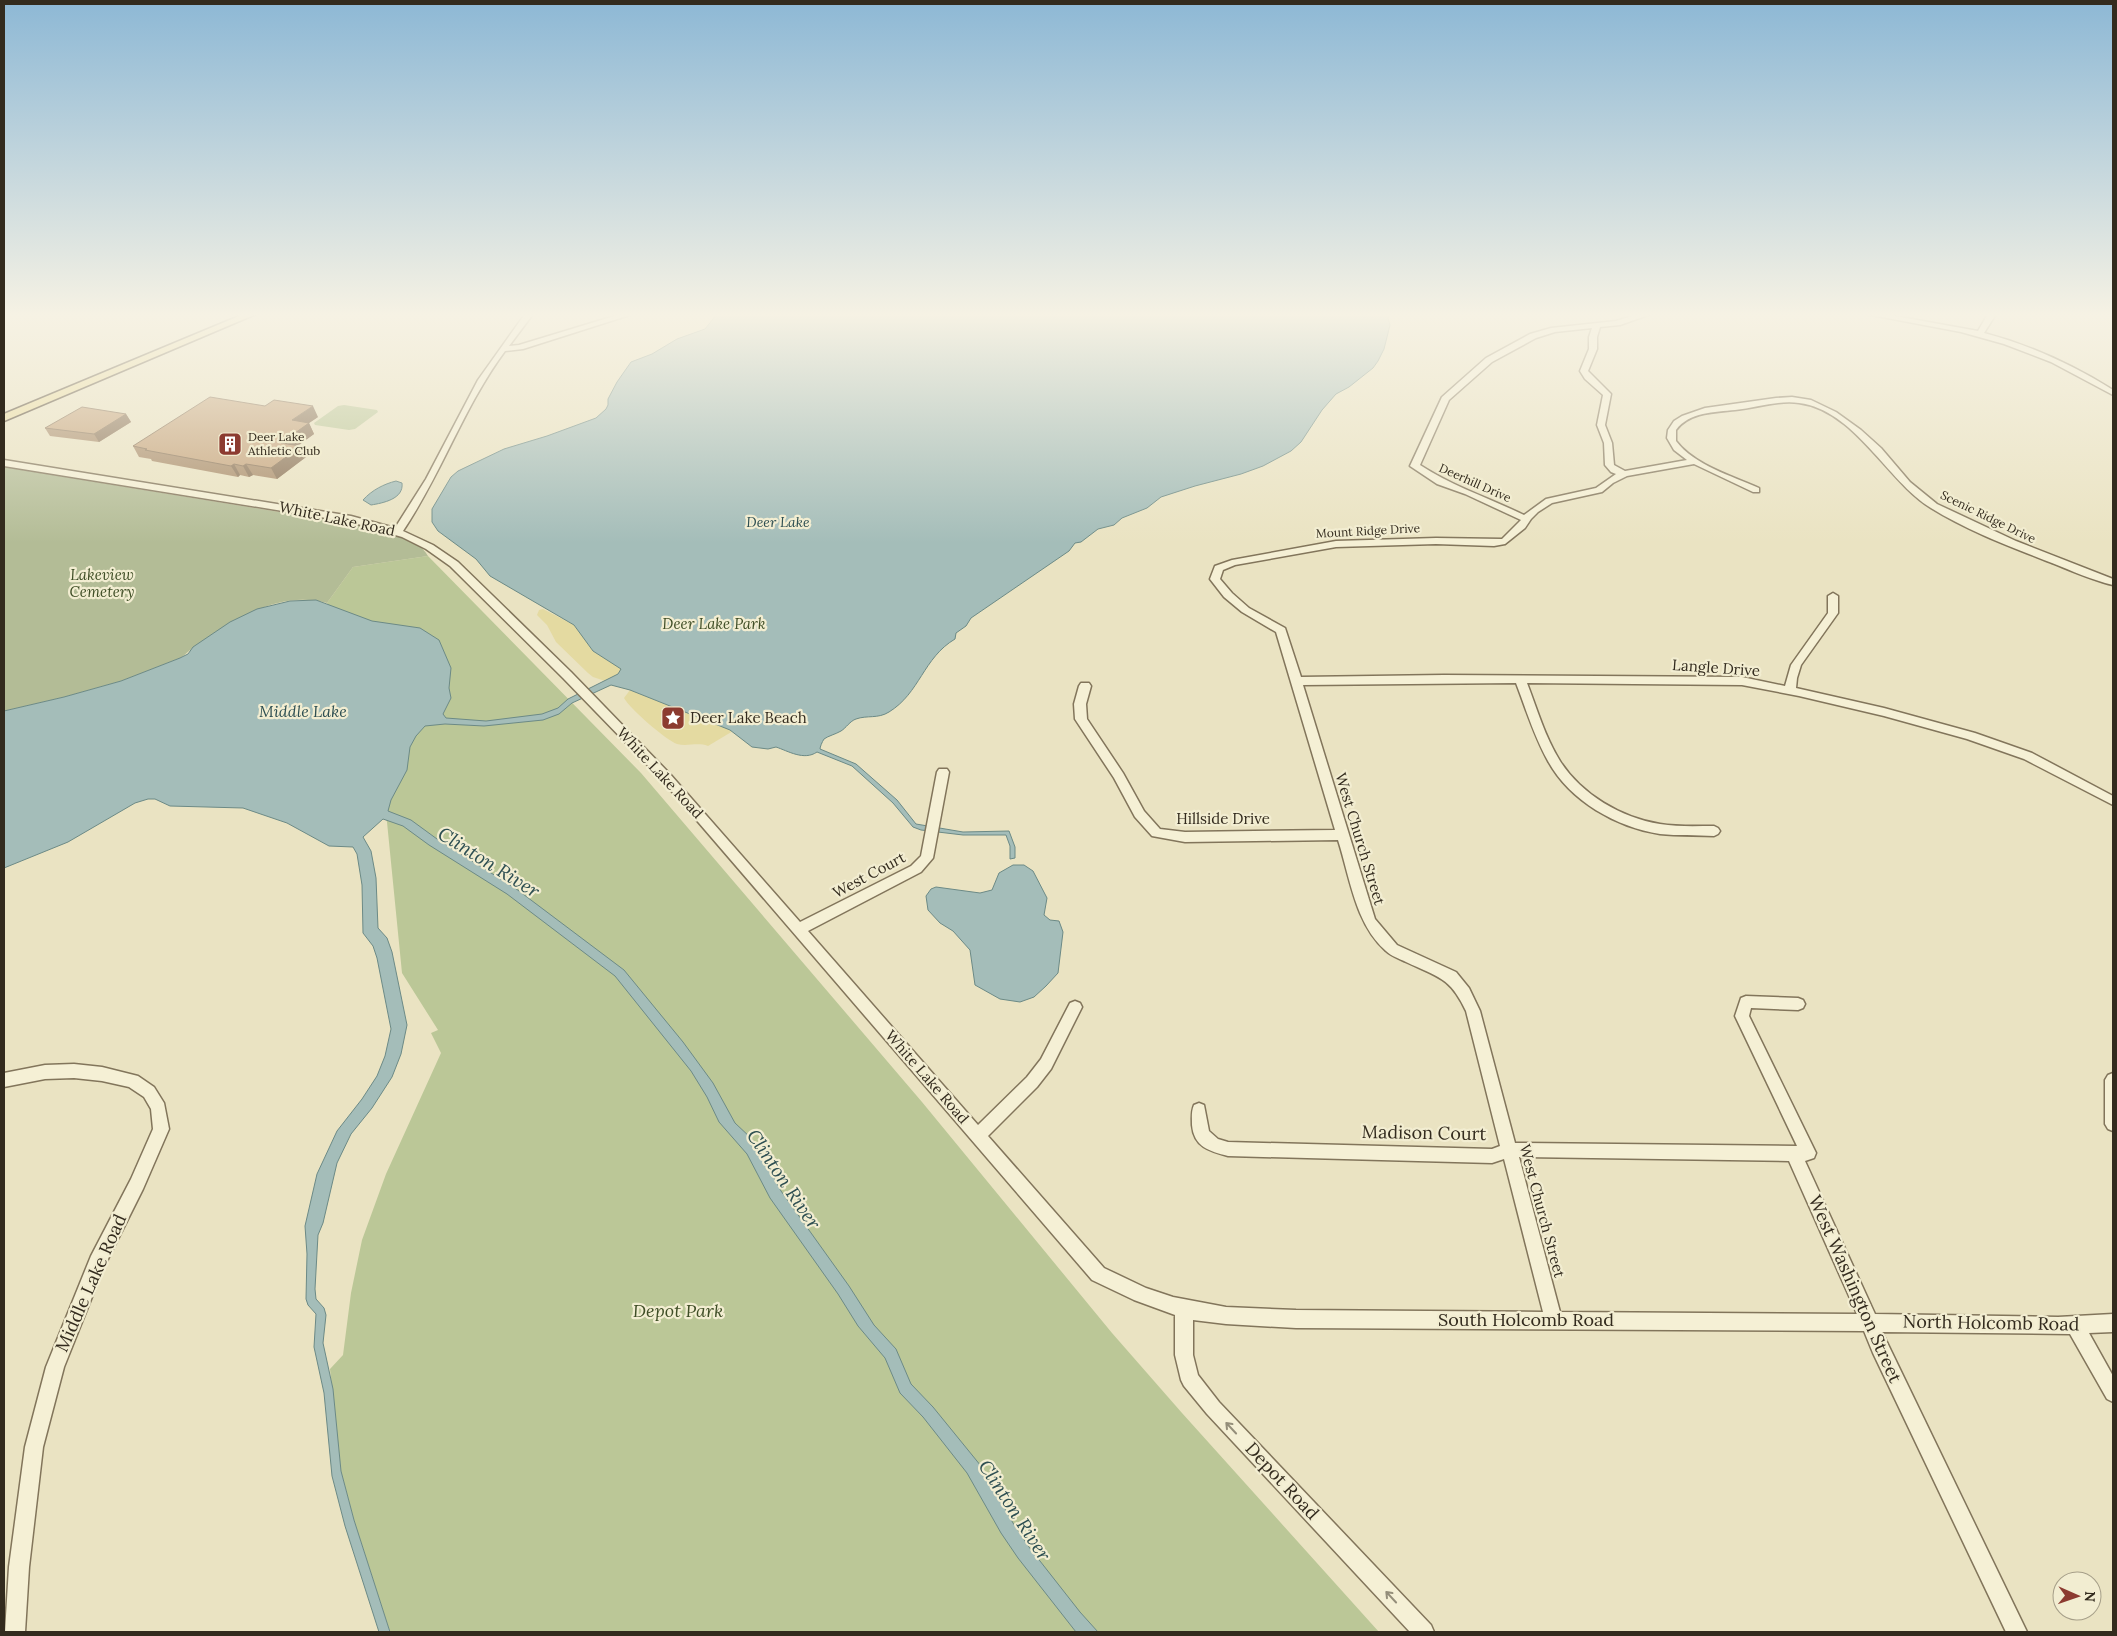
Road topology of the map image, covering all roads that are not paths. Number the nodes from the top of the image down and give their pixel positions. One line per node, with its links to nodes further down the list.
1 (70, 390): 5 (main road)
2 (475, 390): 11 (street)
3 (1455, 390): 10 (street, Deerhill Drive)
4 (1603, 390): 8 (street)
5 (4, 418)
6 (1696, 462): 8 (street); 9 (street, Scenic Ridge Drive); 13 (street, Scenic Ridge Drive)
7 (4, 463): 11 (street, White Lake Road)
8 (1624, 474): 10 (street)
9 (1756, 490)
10 (1526, 519): 12 (street, Mount Ridge Drive)
11 (398, 531): 23 (street, White Lake Road)
12 (1217, 582): 16 (street, West Church Street)
13 (2113, 582)
14 (1833, 596): 18 (street)
15 (1520, 680): 16 (street, Langle Drive); 18 (street, Langle Drive); 21 (street)
16 (1296, 681): 22 (street, West Church Street)
17 (1085, 686): 22 (street, Hillside Drive)
18 (1790, 690): 20 (street, Langle Drive)
19 (943, 772): 23 (street, West Court)
20 (2113, 801)
21 (1714, 831)
22 (1342, 835): 31 (street, West Church Street)
23 (799, 930): 30 (street, White Lake Road)
24 (1798, 1004): 32 (street)
25 (1075, 1008): 30 (street)
26 (4, 1080): 39 (street, Middle Lake Road)
27 (2113, 1080): 29 (street)
28 (1199, 1110): 31 (street, Madison Court)
29 (2113, 1124)
30 (978, 1136): 33 (street, White Lake Road)
31 (1509, 1150): 32 (street, Madison Court); 34 (street, West Church Street)
32 (1794, 1154): 35 (street, West Washington Street)
33 (1184, 1309): 34 (street, South Holcomb Road); 40 (street, Depot Road, one-way to 33)
34 (1554, 1321): 35 (street, South Holcomb Road)
35 (1869, 1322): 37 (street, North Holcomb Road); 41 (street, West Washington Street)
36 (2113, 1323): 37 (street, North Holcomb Road)
37 (2075, 1325): 38 (street)
38 (2113, 1393)
39 (15, 1632)
40 (1424, 1632)
41 (2017, 1632)

